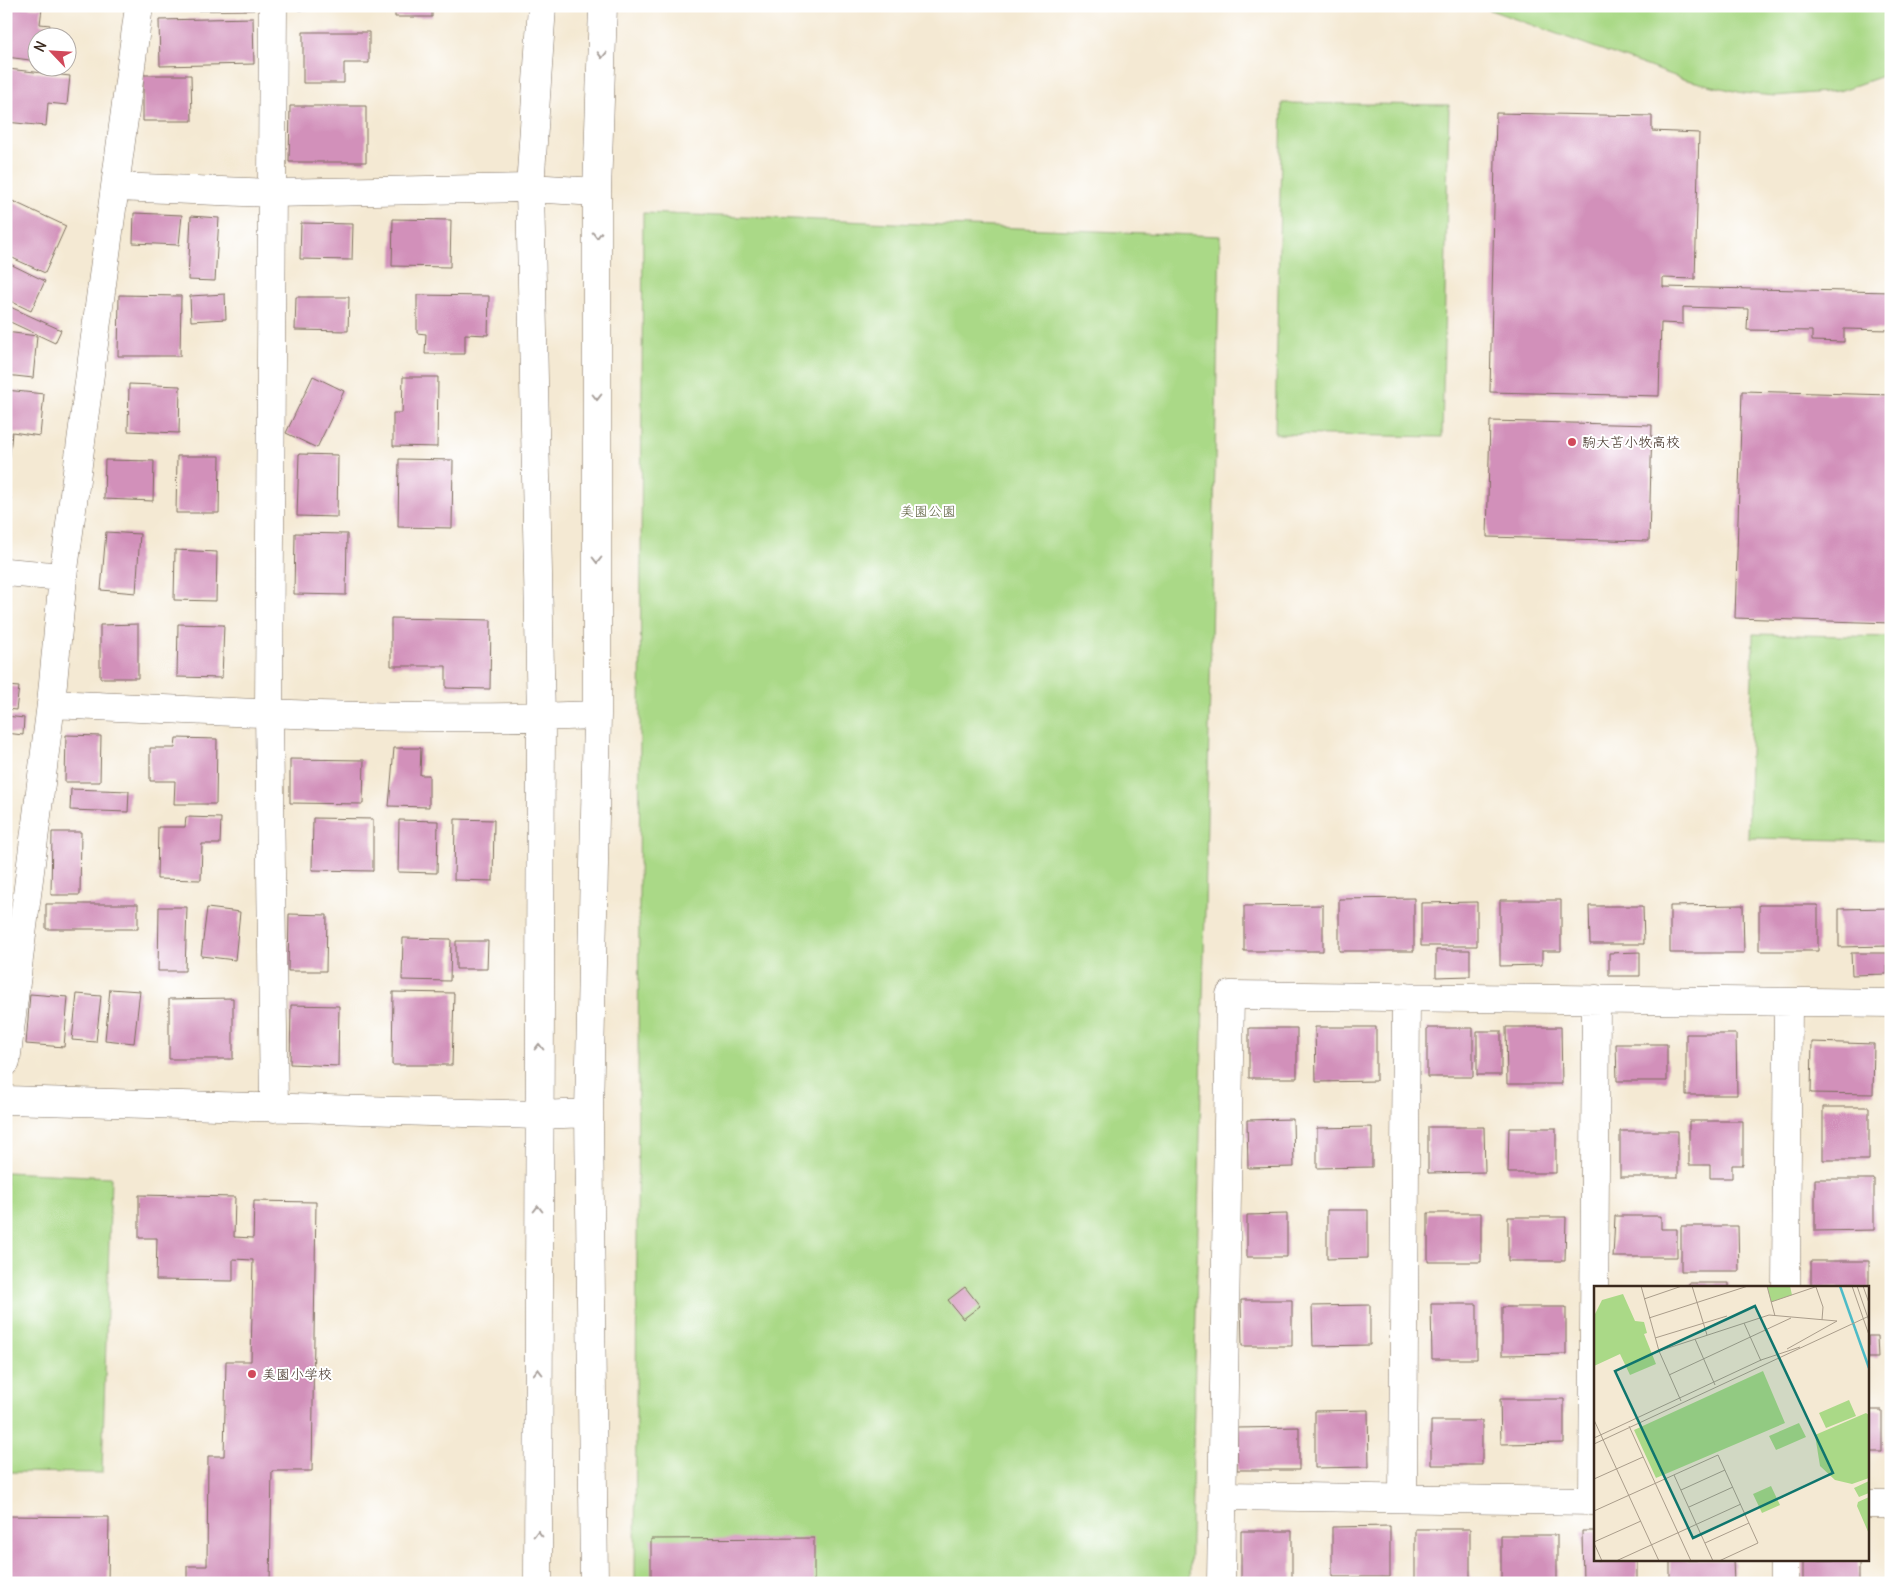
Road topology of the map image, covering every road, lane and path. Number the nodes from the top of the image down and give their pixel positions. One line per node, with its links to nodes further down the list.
1 (139, 6): 5 (street)
2 (272, 6): 8 (street)
3 (542, 6): 6 (street)
4 (604, 6): 7 (street, one-way to 7)
5 (115, 187): 8 (street); 10 (street)
6 (530, 188): 7 (street); 8 (street); 14 (street)
7 (597, 192): 13 (street, one-way to 13)
8 (272, 193): 12 (street)
9 (6, 572): 10 (street)
10 (63, 577): 11 (street)
11 (51, 704): 12 (street); 19 (street)
12 (269, 713): 14 (street); 21 (street)
13 (597, 715): 14 (street); 22 (street)
14 (541, 717): 23 (street, one-way to 14)
15 (1406, 997): 16 (street); 26 (street); 27 (street)
16 (1596, 1000): 17 (street); 24 (street)
17 (1788, 1002): 18 (street); 25 (street)
18 (1891, 1003)
19 (6, 1062)
20 (6, 1100): 21 (street)
21 (274, 1108): 23 (street)
22 (590, 1114): 23 (street); 33 (street)
23 (538, 1115): 32 (street, one-way to 23)
24 (1595, 1286)
25 (1786, 1286)
26 (1223, 1496): 27 (street); 34 (street)
27 (1403, 1498): 28 (street)
28 (1594, 1501)
29 (1870, 1504): 30 (street)
30 (1891, 1504)
31 (1784, 1562): 35 (street)
32 (538, 1583)
33 (594, 1583)
34 (1221, 1583)
35 (1784, 1583)

